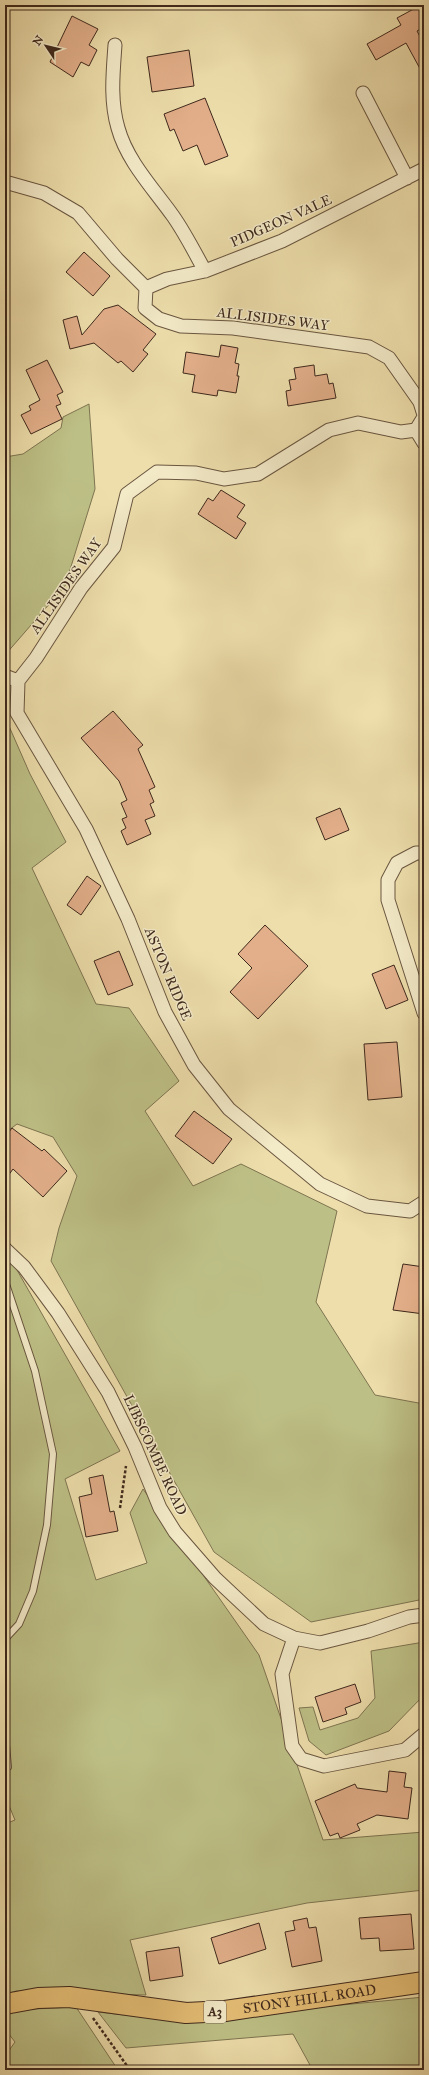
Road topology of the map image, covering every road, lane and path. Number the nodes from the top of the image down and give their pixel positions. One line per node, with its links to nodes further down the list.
1 (115, 45): 6 (street)
2 (363, 93): 4 (street)
3 (424, 169): 4 (street, PIDGEON VALE)
4 (407, 178): 6 (street, PIDGEON VALE)
5 (5, 182): 7 (street)
6 (206, 271): 7 (street, PIDGEON VALE)
7 (146, 288): 8 (street, ALLISIDES WAY)
8 (424, 416): 9 (street, ALLISIDES WAY)
9 (416, 430): 10 (street); 12 (street, ALLISIDES WAY)
10 (424, 443)
11 (5, 676): 12 (street)
12 (18, 681): 15 (street, ASTON RIDGE)
13 (424, 853): 14 (street)
14 (424, 1013)
15 (424, 1202)
16 (5, 1249): 18 (street, LIBSCOMBE ROAD)
17 (5, 1281): 21 (lane)
18 (131, 1440): 19 (path); 22 (street, LIBSCOMBE ROAD)
19 (120, 1508)
20 (424, 1615): 22 (street, LIBSCOMBE ROAD)
21 (6, 1638): 23 (lane)
22 (294, 1638): 25 (street)
23 (5, 1711)
24 (5, 1734): 26 (lane)
25 (424, 1734)
26 (8, 1767)
27 (424, 1982): 28 (main road, STONY HILL ROAD / A3)
28 (78, 1998): 29 (main road, STONY HILL ROAD / A3); 30 (path)
29 (5, 2004)
30 (130, 2070)

